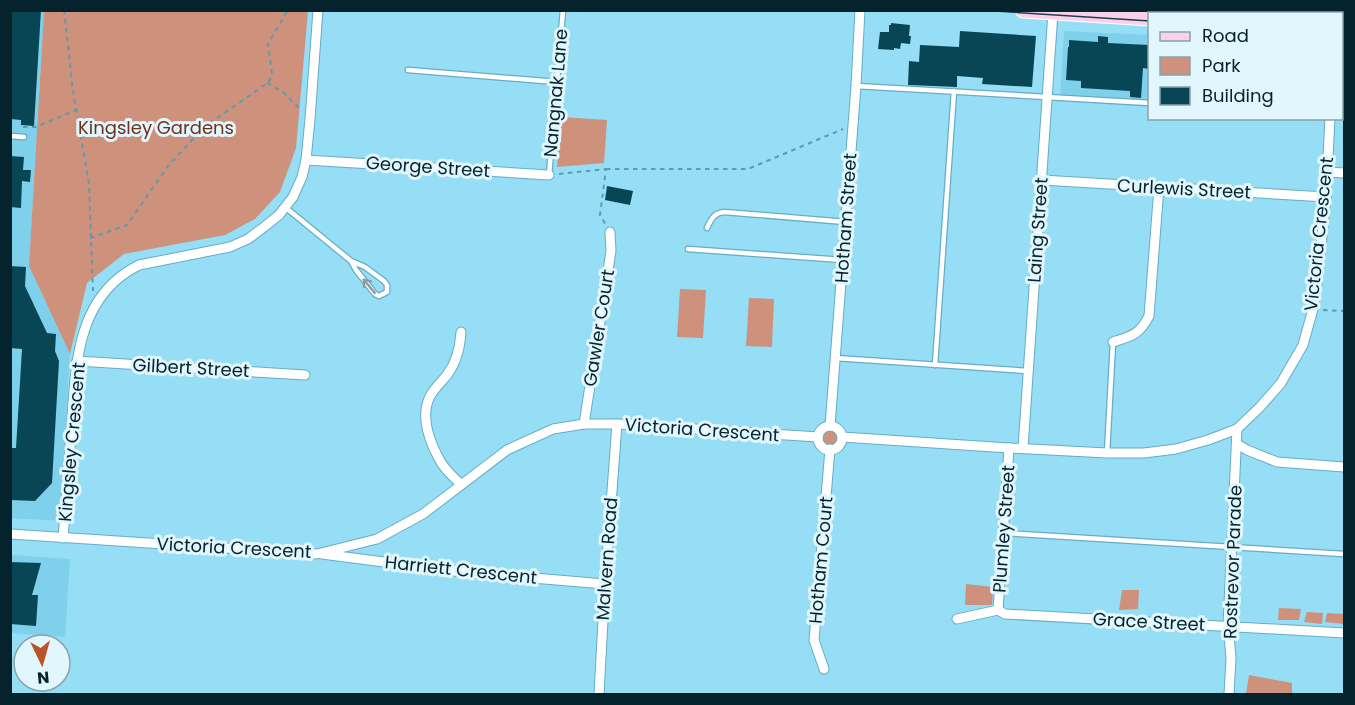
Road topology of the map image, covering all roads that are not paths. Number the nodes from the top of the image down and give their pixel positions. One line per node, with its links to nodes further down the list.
1 (318, 10): 16 (street, Kingsley Crescent)
2 (563, 10): 8 (lane, Nangnak Lane)
3 (860, 10): 9 (street, Hotham Street)
4 (1023, 10): 5 (main road)
5 (1053, 12): 6 (main road); 11 (street, Laing Street)
6 (1148, 18)
7 (408, 70): 8 (lane)
8 (557, 82): 19 (lane, Nangnak Lane)
9 (856, 86): 10 (lane); 24 (street, Hotham Street)
10 (954, 91): 11 (lane); 34 (lane)
11 (1047, 96): 12 (lane); 20 (street, Laing Street)
12 (1148, 103)
13 (1330, 120): 17 (street, Victoria Crescent)
14 (10, 136): 15 (lane)
15 (24, 137)
16 (306, 160): 19 (street, George Street); 23 (street, Kingsley Crescent)
17 (1327, 172): 18 (street); 22 (street, Victoria Crescent)
18 (1344, 173)
19 (549, 175)
20 (1042, 180): 21 (street, Curlewis Street); 35 (street, Laing Street)
21 (1159, 187): 22 (street, Curlewis Street); 31 (street)
22 (1326, 197): 40 (street, Victoria Crescent)
23 (285, 207): 29 (lane); 33 (street, Kingsley Crescent)
24 (846, 222): 25 (lane); 28 (street, Hotham Street)
25 (706, 228)
26 (610, 232): 37 (street, Gawler Court)
27 (688, 249): 28 (lane)
28 (843, 260): 32 (street, Hotham Street)
29 (351, 261): 29 (lane, one-way to 29)
30 (461, 332): 49 (street)
31 (1113, 342): 47 (lane)
32 (835, 358): 34 (lane); 39 (street, Hotham Street)
33 (77, 362): 36 (street, Gilbert Street); 52 (street, Kingsley Crescent)
34 (935, 365): 35 (lane)
35 (1028, 371): 45 (street, Laing Street)
36 (305, 375)
37 (584, 424): 38 (street, Victoria Crescent); 49 (street, Victoria Crescent)
38 (617, 424): 41 (street, Victoria Crescent); 56 (street, Malvern Road)
39 (830, 426): 41 (street); 42 (street)
40 (1237, 429): 43 (street, Rostrevor Parade); 47 (street, Victoria Crescent)
41 (818, 437): 46 (street)
42 (842, 437): 44 (street, Victoria Crescent); 46 (street)
43 (1237, 444): 48 (street); 53 (street, Rostrevor Parade)
44 (1009, 448): 45 (street, Victoria Crescent); 50 (street, Plumley Street)
45 (1023, 448): 47 (street, Victoria Crescent)
46 (830, 449): 61 (street, Hotham Court)
47 (1107, 453)
48 (1344, 467)
49 (461, 484): 54 (street, Victoria Crescent)
50 (1004, 533): 53 (lane); 57 (street, Plumley Street)
51 (10, 534): 52 (street, Victoria Crescent)
52 (63, 538): 54 (street, Victoria Crescent)
53 (1232, 546): 55 (lane); 59 (street, Rostrevor Parade)
54 (317, 554): 56 (street, Harriett Crescent)
55 (1344, 554)
56 (605, 584): 62 (street, Malvern Road)
57 (999, 610): 58 (street, Grace Street); 59 (street, Grace Street)
58 (957, 619)
59 (1228, 626): 60 (street, Grace Street); 63 (street, Rostrevor Parade)
60 (1344, 633)
61 (824, 669)
62 (599, 694)
63 (1229, 694)

